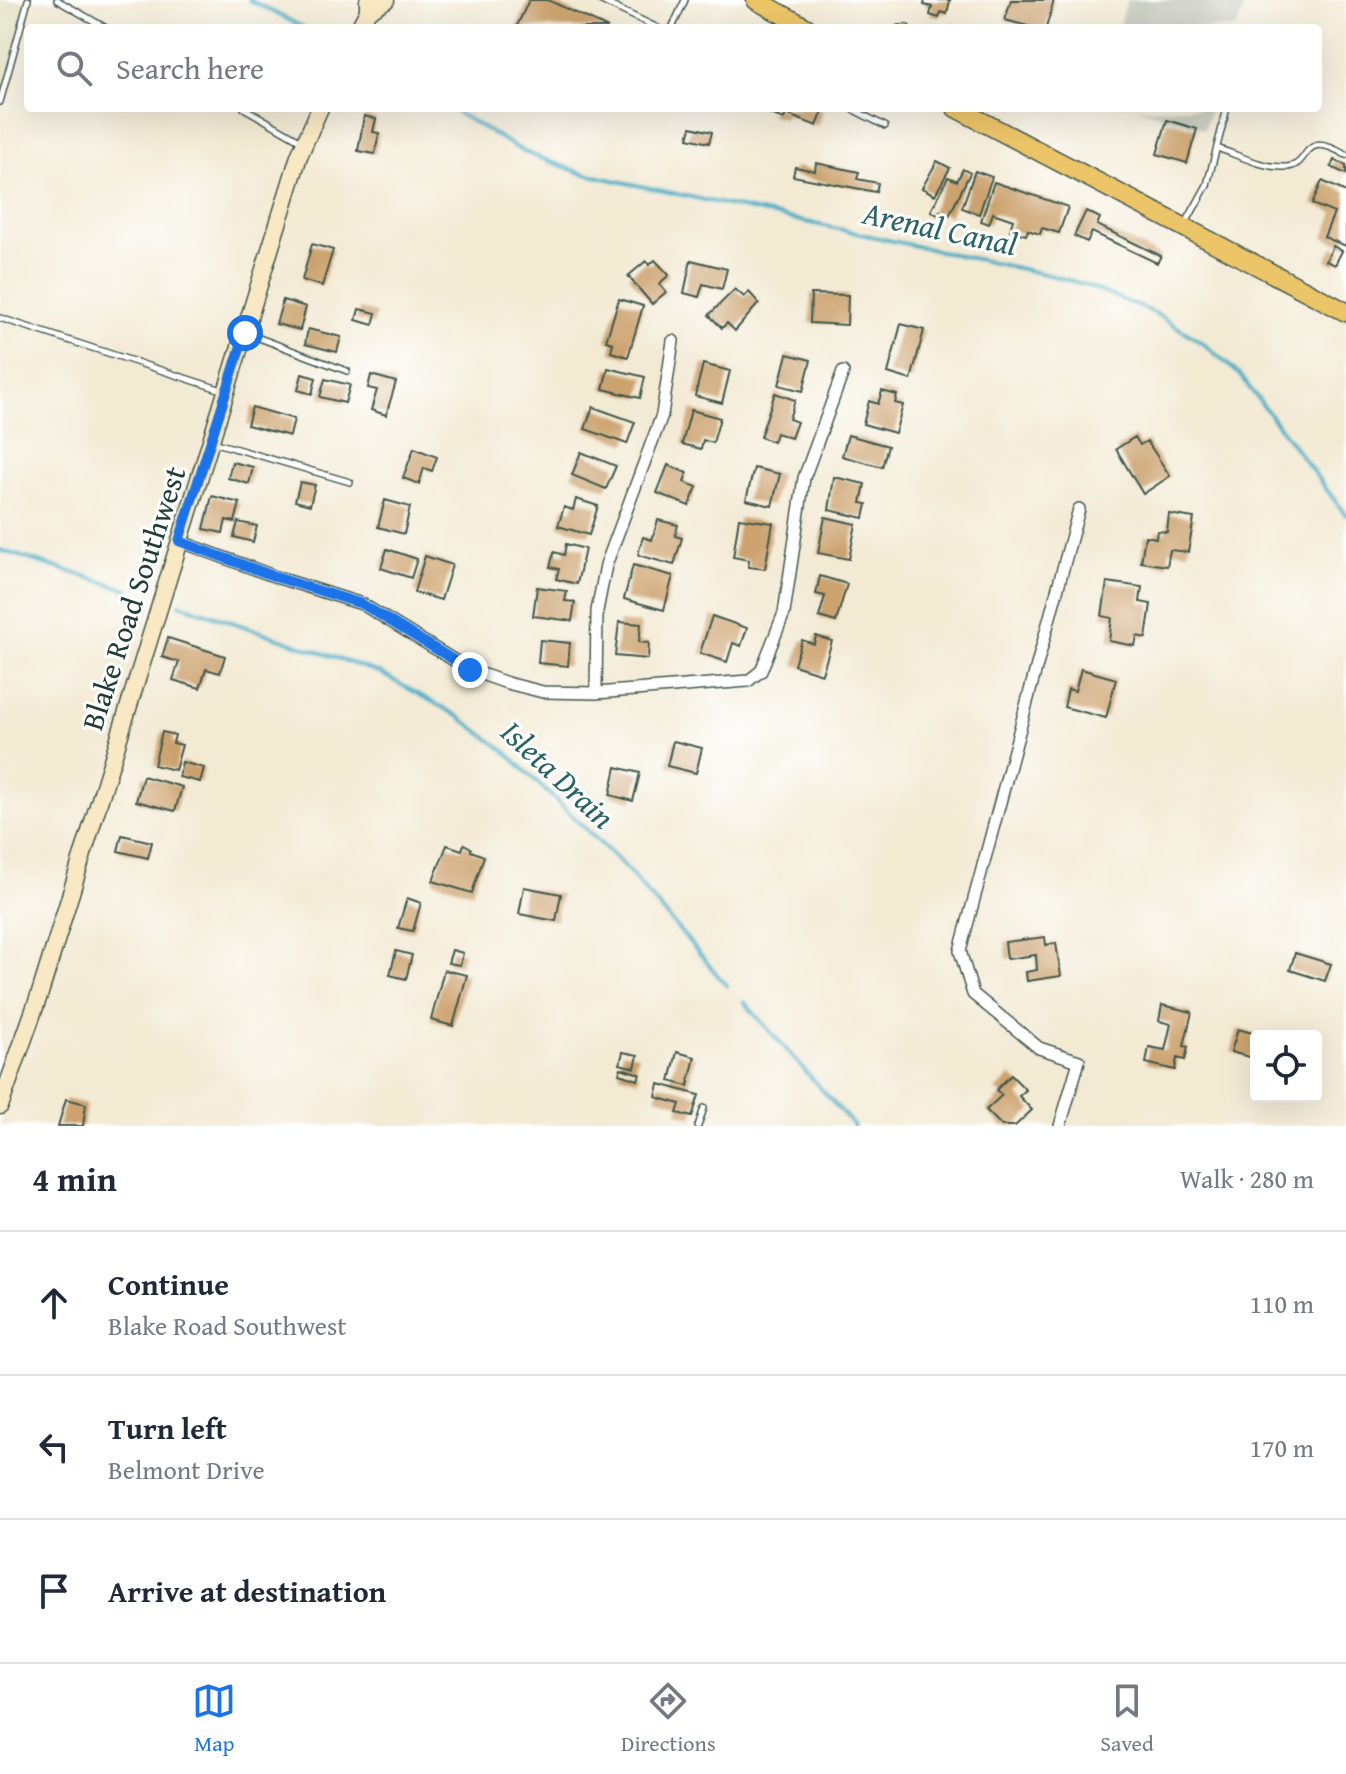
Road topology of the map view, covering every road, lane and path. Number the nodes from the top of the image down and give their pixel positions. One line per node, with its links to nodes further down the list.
1 (28, 0): 12 (lane)
2 (57, 0): 8 (lane)
3 (386, 0): 7 (street)
4 (599, 0): 9 (lane)
5 (685, 0): 10 (lane)
6 (756, 0): 11 (main road)
7 (368, 6)
8 (99, 24)
9 (650, 24)
10 (674, 24)
11 (800, 24)
12 (0, 102)
13 (251, 112): 19 (lane)
14 (318, 112): 19 (street, Blake Road Southwest)
15 (859, 112): 18 (lane)
16 (964, 112): 22 (main road)
17 (1226, 112): 20 (lane)
18 (885, 126)
19 (304, 143): 25 (street, Blake Road Southwest)
20 (1217, 148): 21 (lane); 22 (lane)
21 (1346, 155)
22 (1183, 228): 23 (main road)
23 (1346, 312)
24 (0, 318): 29 (lane)
25 (245, 333): 27 (lane); 29 (street, Blake Road Southwest)
26 (673, 341): 34 (street)
27 (347, 371)
28 (843, 372): 34 (street)
29 (227, 392): 30 (street, Blake Road Southwest)
30 (212, 441): 31 (lane); 33 (street, Blake Road Southwest)
31 (350, 482)
32 (1079, 509): 38 (street)
33 (179, 541): 34 (street); 35 (street, Blake Road Southwest)
34 (596, 693)
35 (0, 1106)
36 (704, 1108): 37 (lane)
37 (698, 1126)
38 (1060, 1126)

